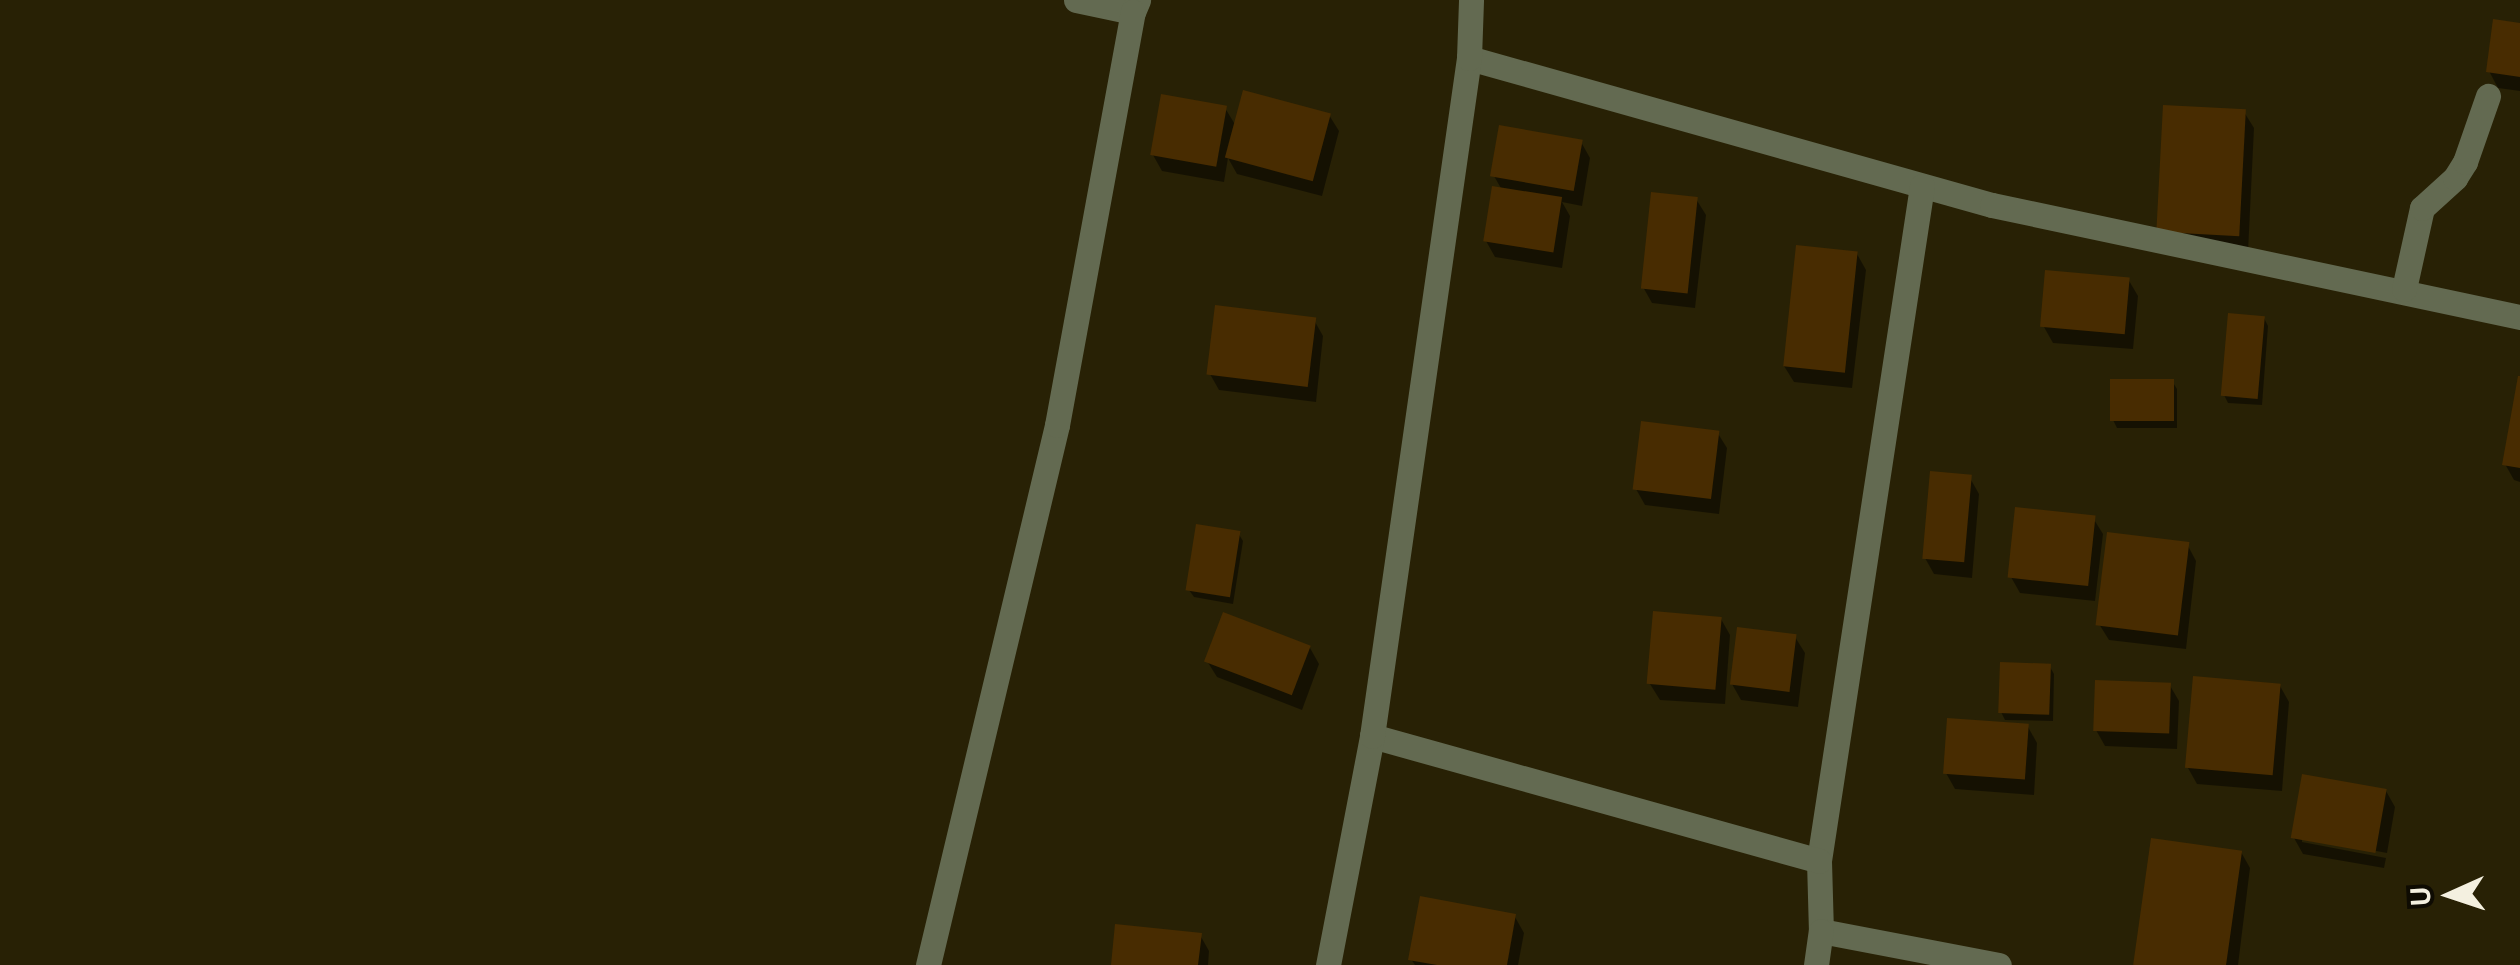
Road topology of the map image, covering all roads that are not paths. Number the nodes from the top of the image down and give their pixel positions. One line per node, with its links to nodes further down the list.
1 (1076, 0): 3 (street)
2 (1471, 0): 4 (street)
3 (1135, 6): 12 (street)
4 (1469, 58): 6 (street); 9 (street)
5 (2488, 96): 7 (street)
6 (1922, 186): 7 (street); 10 (street)
7 (2404, 289): 8 (street)
8 (2520, 317)
9 (1372, 736): 10 (street); 13 (street)
10 (1819, 861): 11 (street)
11 (1822, 931): 14 (street); 15 (street)
12 (928, 965)
13 (1328, 965)
14 (1816, 965)
15 (1999, 965)

